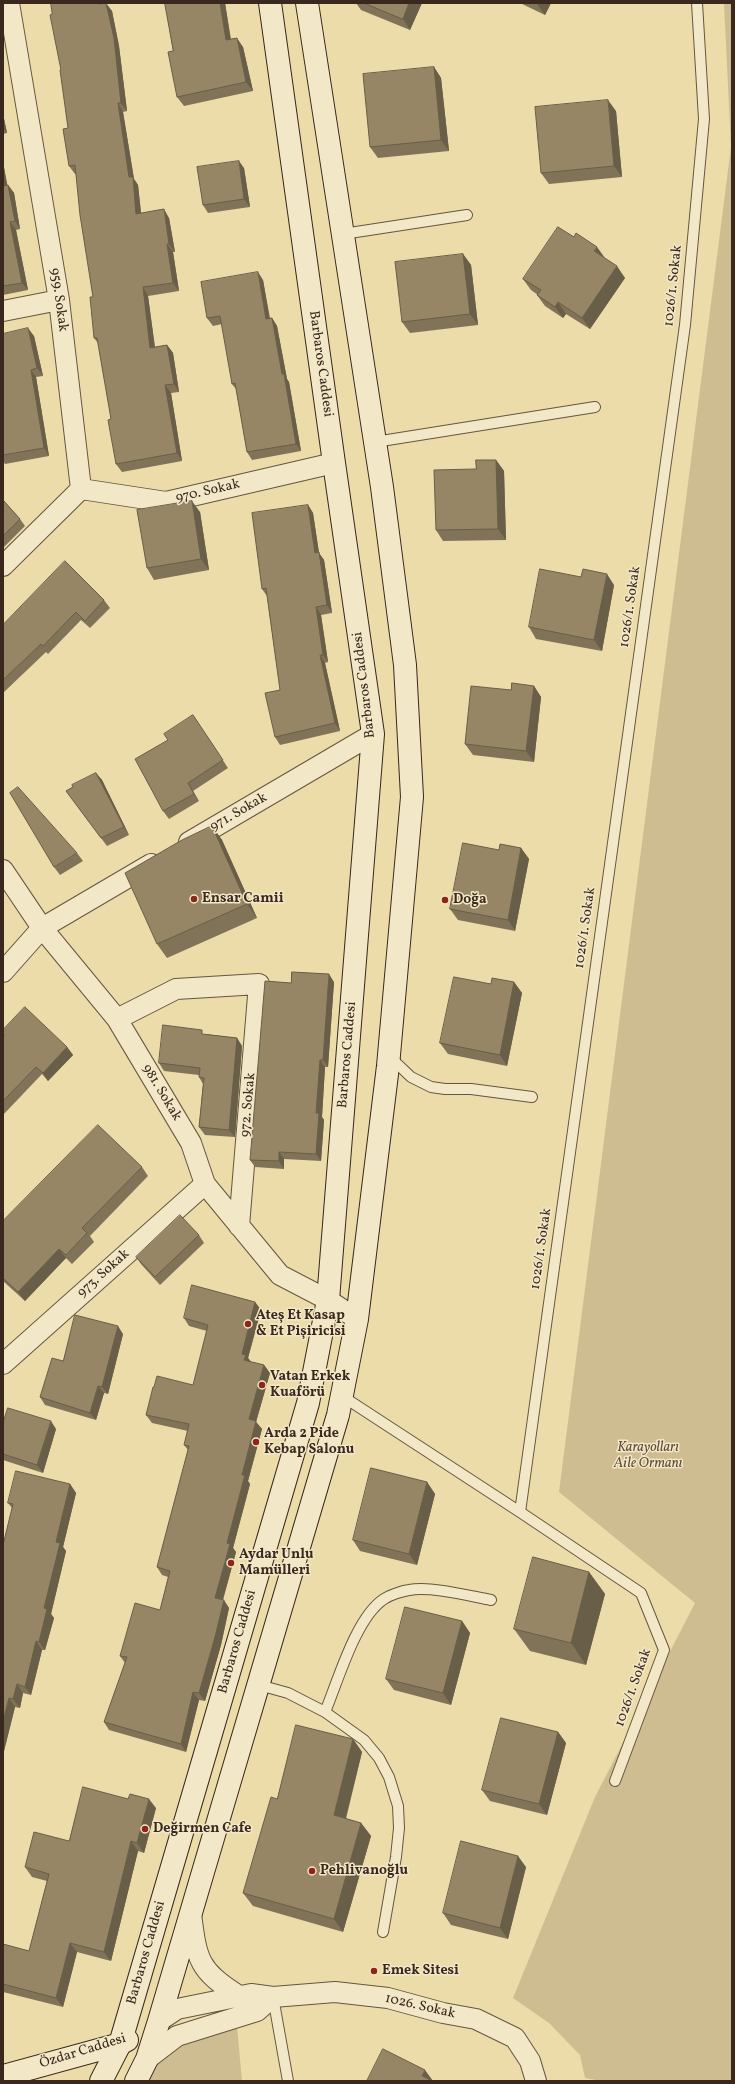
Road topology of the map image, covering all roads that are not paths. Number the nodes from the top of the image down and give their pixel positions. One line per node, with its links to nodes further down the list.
1 (9, 3): 7 (street, 959. Sokak)
2 (270, 3): 11 (main road, Barbaros Caddesi)
3 (307, 3): 6 (main road)
4 (697, 3): 27 (lane, 1026/1. Sokak)
5 (467, 215): 6 (lane)
6 (343, 234): 10 (main road)
7 (59, 300): 8 (street); 12 (street, 959. Sokak)
8 (3, 311)
9 (595, 407): 10 (lane)
10 (375, 442): 19 (main road)
11 (334, 464): 12 (street, 970. Sokak); 14 (main road, Barbaros Caddesi)
12 (81, 489): 13 (street)
13 (3, 566)
14 (374, 734): 16 (street, 971. Sokak); 23 (main road, Barbaros Caddesi)
15 (3, 870): 16 (street, 981. Sokak)
16 (42, 928): 17 (street, 971. Sokak); 18 (street, 981. Sokak)
17 (3, 972)
18 (117, 1019): 21 (street, 981. Sokak); 22 (street, 972. Sokak)
19 (389, 1056): 20 (lane); 24 (main road)
20 (532, 1098)
21 (205, 1184): 22 (street, 981. Sokak); 25 (street, 973. Sokak)
22 (239, 1226): 23 (street, 981. Sokak)
23 (328, 1300): 24 (street, 981. Sokak); 37 (main road, Barbaros Caddesi)
24 (357, 1319): 26 (main road)
25 (3, 1364)
26 (342, 1396): 27 (lane); 29 (main road)
27 (520, 1512): 31 (lane, 1026/1. Sokak)
28 (491, 1600): 30 (lane)
29 (259, 1685): 30 (lane); 32 (main road)
30 (325, 1712): 33 (lane)
31 (615, 1781)
32 (191, 1914): 34 (street); 36 (main road)
33 (383, 1932)
34 (239, 1996): 35 (street, 1026. Sokak); 36 (street, 1026. Sokak)
35 (273, 1997): 38 (street); 42 (lane); 43 (street, 1026. Sokak)
36 (159, 2021): 37 (main road, Özdar Caddesi); 38 (main road)
37 (120, 2044): 39 (main road, Özdar Caddesi); 40 (main road, Barbaros Caddesi)
38 (147, 2059): 40 (main road, Özdar Caddesi); 41 (main road)
39 (3, 2076)
40 (98, 2080)
41 (136, 2081)
42 (288, 2081)
43 (536, 2081)

